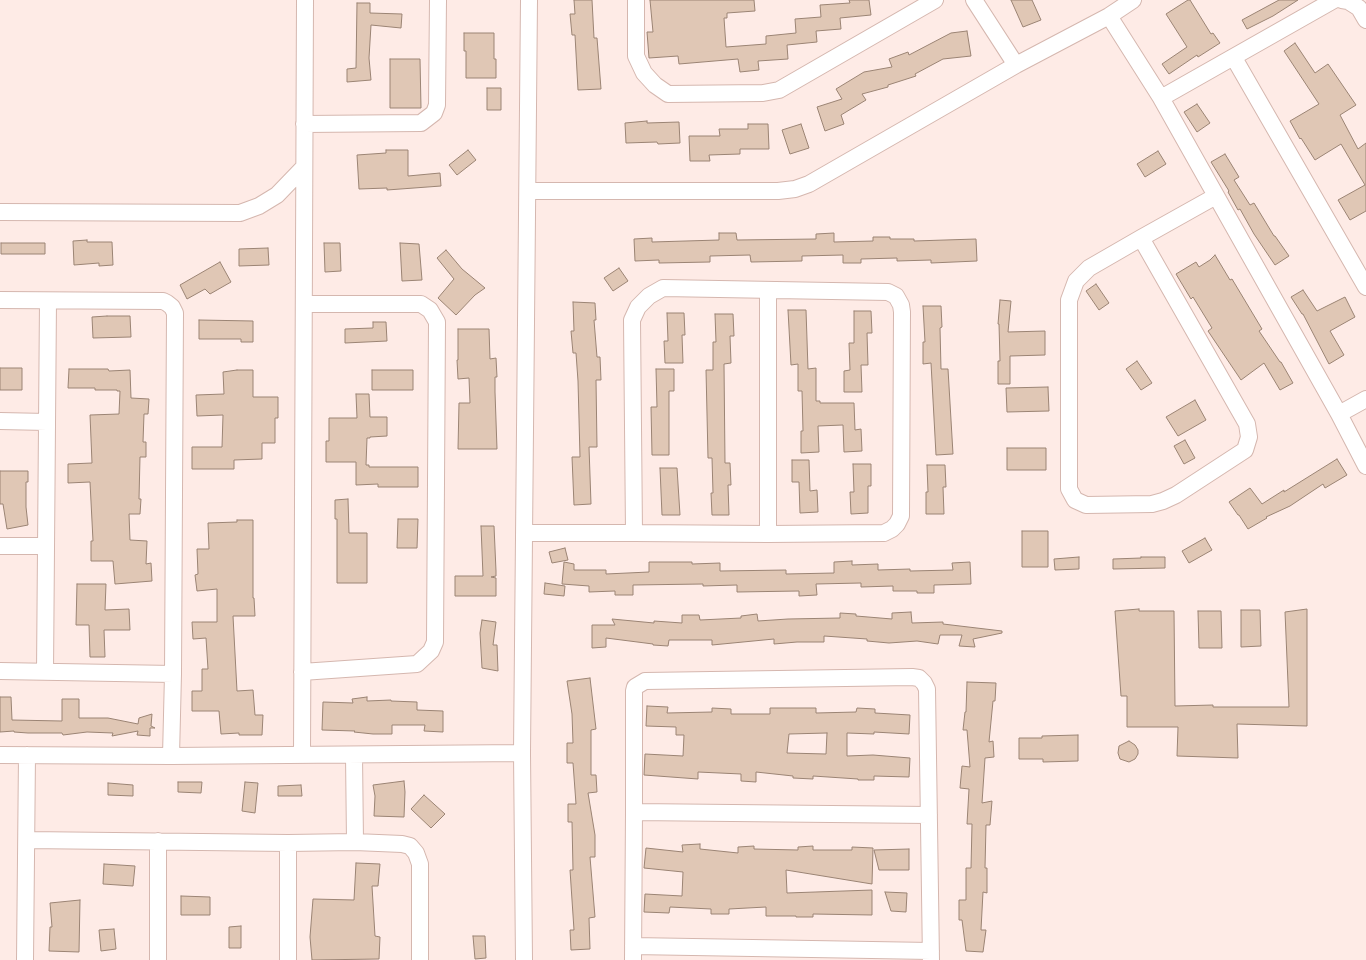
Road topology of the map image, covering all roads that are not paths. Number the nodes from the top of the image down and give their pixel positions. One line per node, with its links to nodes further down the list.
1 (304, 0): 15 (street)
2 (438, 0): 15 (street)
3 (529, 0): 17 (street)
4 (636, 0): 5 (street)
5 (936, 0)
6 (974, 0): 13 (street)
7 (1133, 0): 10 (street)
8 (1334, 0): 12 (street)
9 (1342, 0): 11 (street)
10 (1109, 16): 13 (street); 14 (street)
11 (1366, 20)
12 (1234, 58): 14 (street); 21 (street)
13 (1016, 65): 17 (street)
14 (1161, 98): 18 (street)
15 (304, 124): 16 (street)
16 (304, 167): 19 (street); 25 (street)
17 (528, 191): 31 (street)
18 (1216, 196): 20 (street); 27 (street)
19 (0, 212)
20 (1141, 238): 20 (street)
21 (1366, 287)
22 (768, 290): 32 (street); 33 (street); 33 (street)
23 (0, 300): 24 (street)
24 (48, 301): 29 (street); 39 (street)
25 (304, 304): 38 (street); 38 (street)
26 (1366, 399): 27 (street)
27 (1339, 414): 30 (street)
28 (0, 421): 29 (street)
29 (47, 422): 35 (street)
30 (1366, 466)
31 (525, 533): 32 (street); 40 (street)
32 (634, 534): 33 (street)
33 (768, 534)
34 (0, 546): 35 (street)
35 (46, 546): 37 (street)
36 (0, 671): 37 (street)
37 (45, 672): 39 (street)
38 (302, 672): 41 (street)
39 (173, 674): 45 (street)
40 (522, 753): 44 (street); 58 (street)
41 (302, 754): 44 (street); 45 (street)
42 (0, 755): 43 (street)
43 (27, 755): 45 (street); 48 (street)
44 (354, 755): 50 (street)
45 (171, 756)
46 (634, 812): 47 (street); 47 (street); 52 (street)
47 (928, 815): 53 (street)
48 (27, 840): 49 (street); 54 (street)
49 (158, 841): 51 (street); 55 (street)
50 (355, 842): 51 (street); 57 (street)
51 (288, 844): 56 (street)
52 (633, 953): 53 (street)
53 (931, 955)
54 (25, 960)
55 (158, 960)
56 (288, 960)
57 (420, 960)
58 (524, 960)

